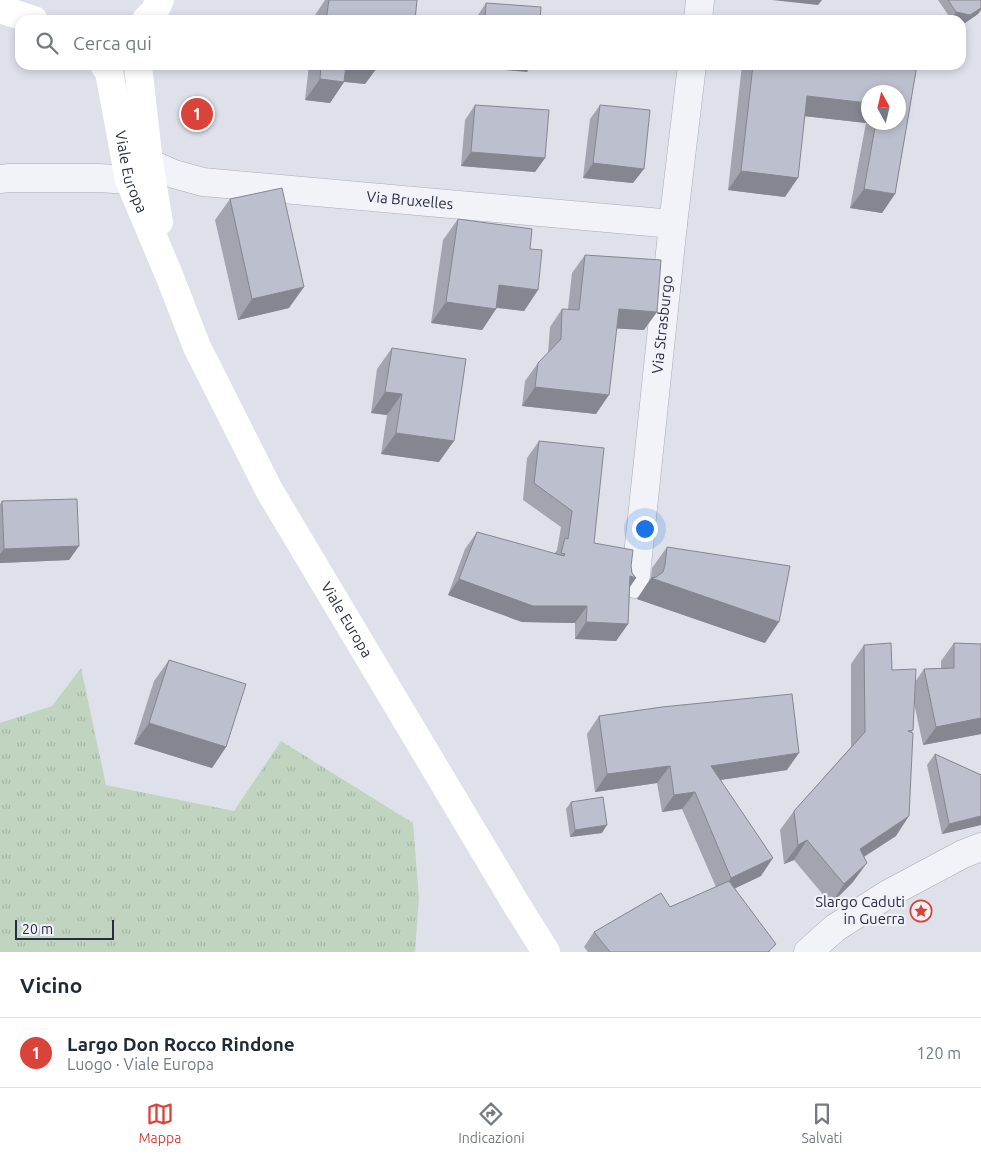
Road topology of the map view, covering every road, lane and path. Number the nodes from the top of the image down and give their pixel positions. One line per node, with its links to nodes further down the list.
1 (29, 0): 6 (main road)
2 (160, 0): 7 (main road)
3 (700, 0): 8 (street)
4 (0, 9): 5 (main road)
5 (19, 15)
6 (39, 15)
7 (151, 15)
8 (698, 15)
9 (108, 70): 12 (main road, Viale Europa)
10 (138, 70): 12 (main road, Viale Europa)
11 (691, 70): 14 (street, Via Strasburgo)
12 (139, 172): 13 (street, Via Bruxelles); 14 (street, Via Bruxelles); 17 (main road, Viale Europa)
13 (0, 179)
14 (673, 224): 15 (street, Via Strasburgo)
15 (635, 584)
16 (981, 847): 18 (street)
17 (546, 952)
18 (808, 952)

